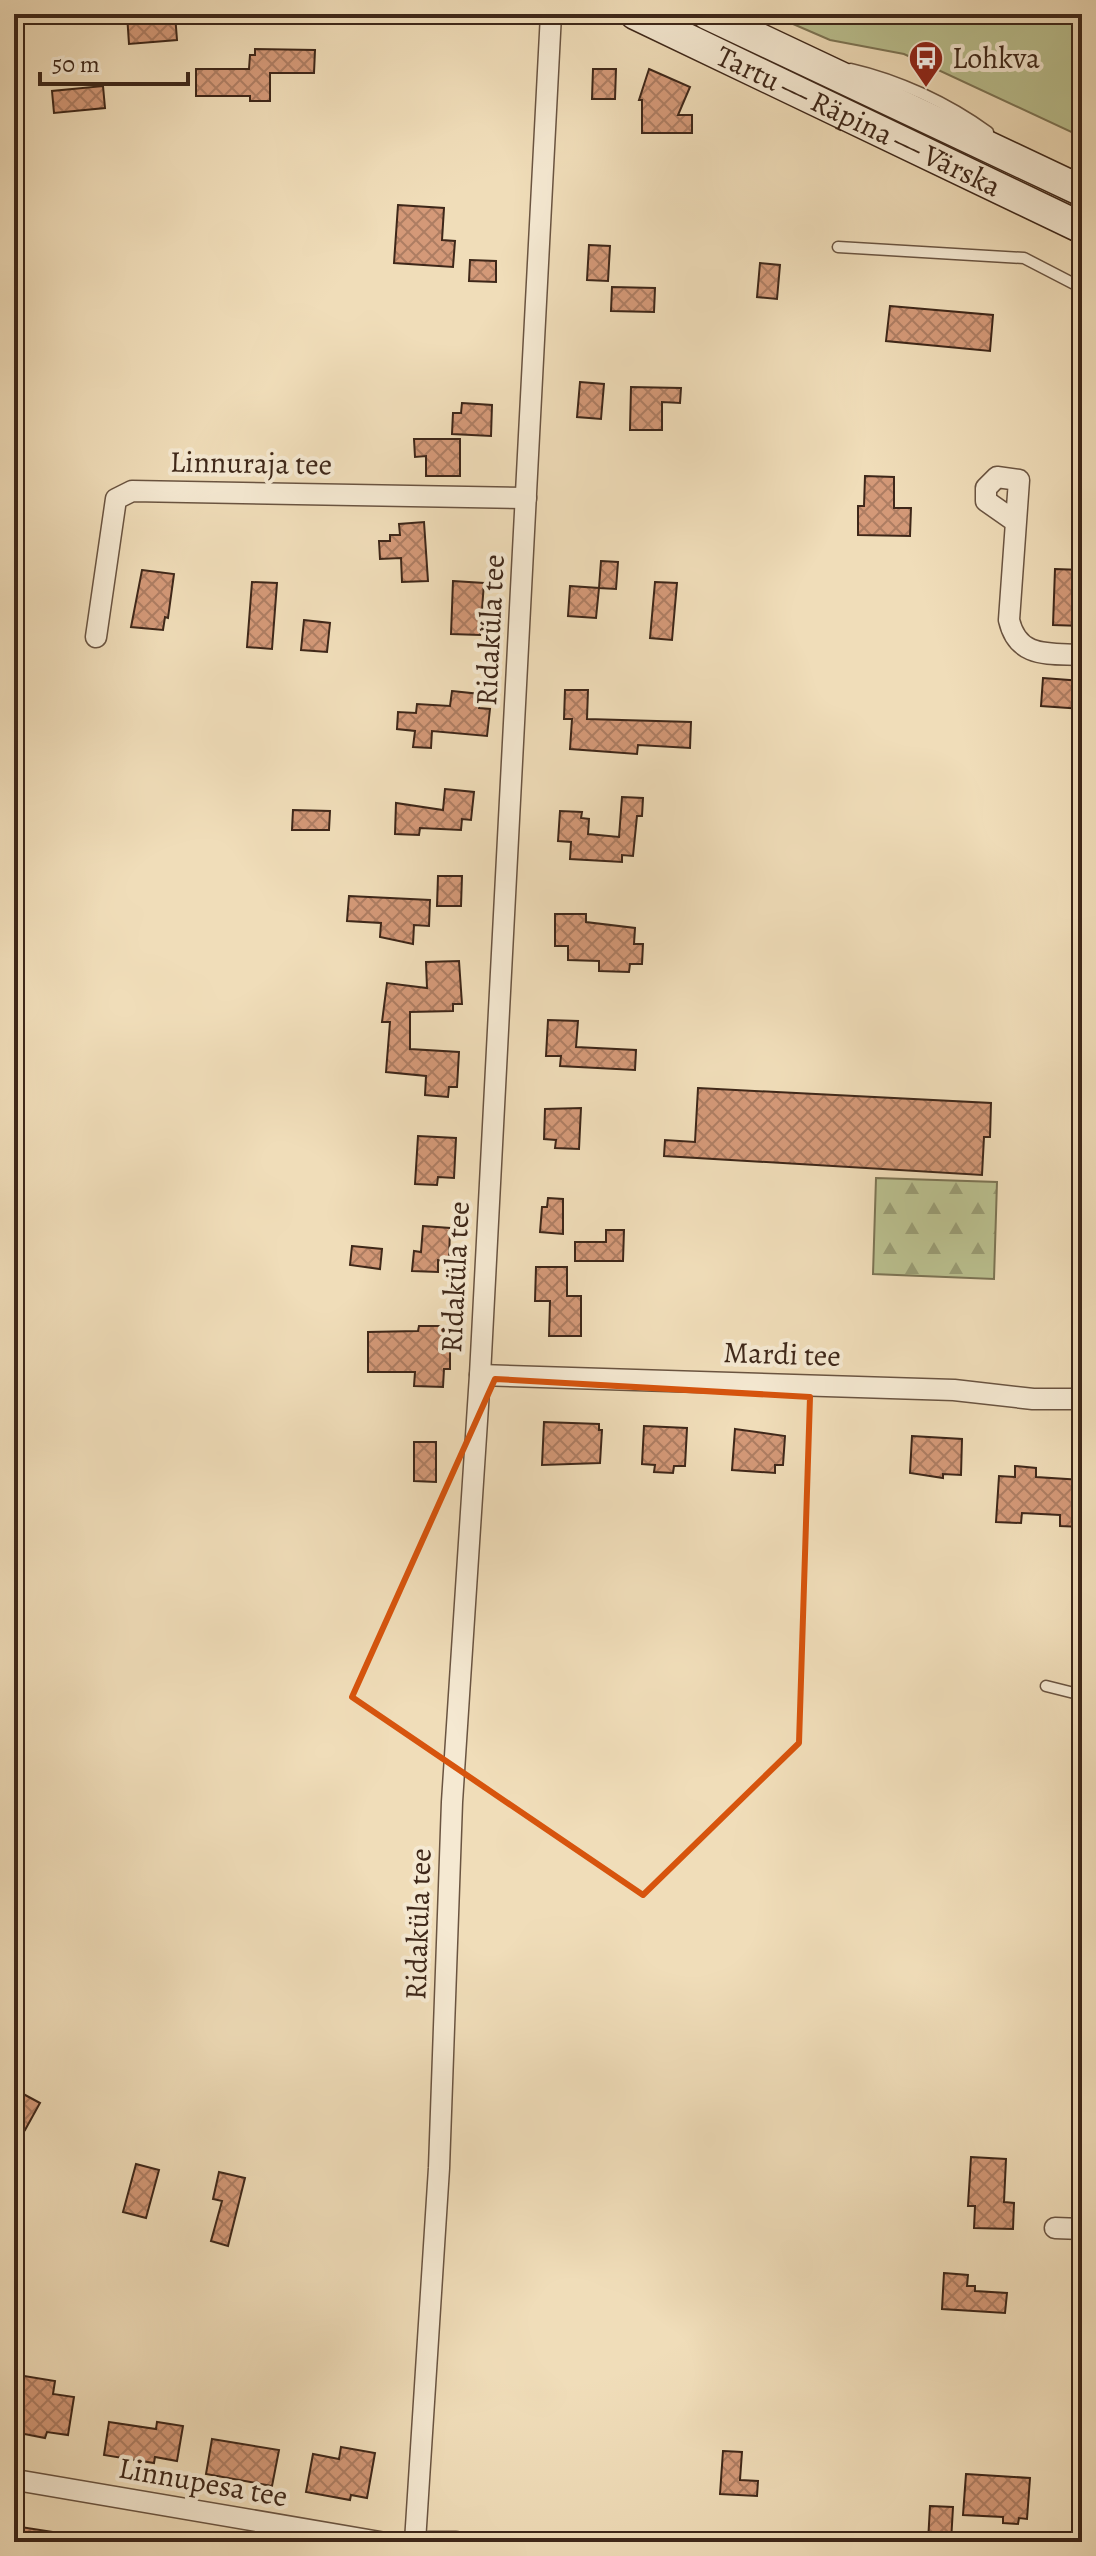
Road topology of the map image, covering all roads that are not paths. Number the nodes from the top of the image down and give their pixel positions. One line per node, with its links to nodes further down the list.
1 (551, 14): 11 (street, Ridaküla tee)
2 (707, 14): 7 (main road, Tartu — Räpina — Värska)
3 (630, 17): 4 (lane); 6 (main road, Tartu — Räpina — Värska)
4 (656, 39)
5 (695, 57): 6 (lane)
6 (817, 101): 8 (main road, Tartu — Räpina — Värska)
7 (1082, 191)
8 (1082, 228)
9 (838, 247): 10 (lane)
10 (1082, 288)
11 (526, 498): 13 (street, Linnuraja tee); 15 (street, Ridaküla tee)
12 (1016, 522): 14 (street)
13 (96, 637)
14 (1082, 655)
15 (480, 1375): 16 (street, Mardi tee); 23 (street, Ridaküla tee)
16 (1082, 1399)
17 (1046, 1686): 18 (lane)
18 (1082, 1695)
19 (1055, 2228): 20 (street)
20 (1082, 2229)
21 (16, 2480): 22 (street, Linnupesa tee)
22 (380, 2542)
23 (415, 2542)
24 (429, 2542): 25 (street)
25 (456, 2542)

